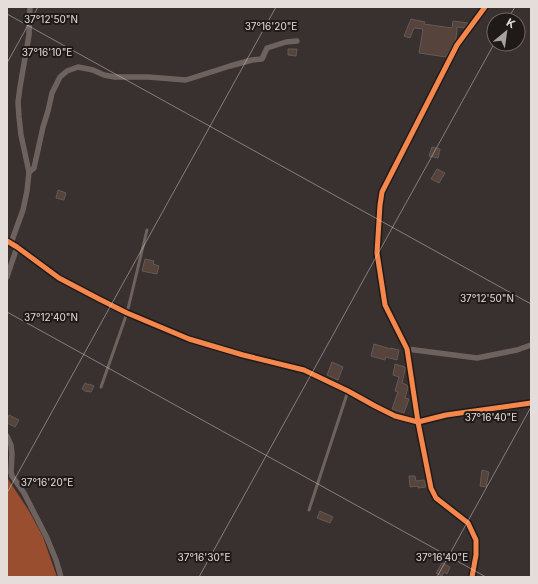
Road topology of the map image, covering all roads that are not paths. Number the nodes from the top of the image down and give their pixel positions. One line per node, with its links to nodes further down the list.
1 (30, 7): 4 (street)
2 (485, 7): 10 (street)
3 (297, 42): 4 (street)
4 (29, 172): 6 (street)
5 (147, 230): 8 (lane)
6 (12, 244): 7 (street); 8 (street)
7 (7, 277)
8 (127, 314): 11 (lane); 12 (street)
9 (531, 345): 10 (street)
10 (407, 349): 14 (street)
11 (100, 386)
12 (348, 391): 14 (street); 16 (lane)
13 (531, 403): 14 (street)
14 (418, 422): 18 (street)
15 (7, 436): 17 (street)
16 (309, 510)
17 (61, 577)
18 (472, 577)

